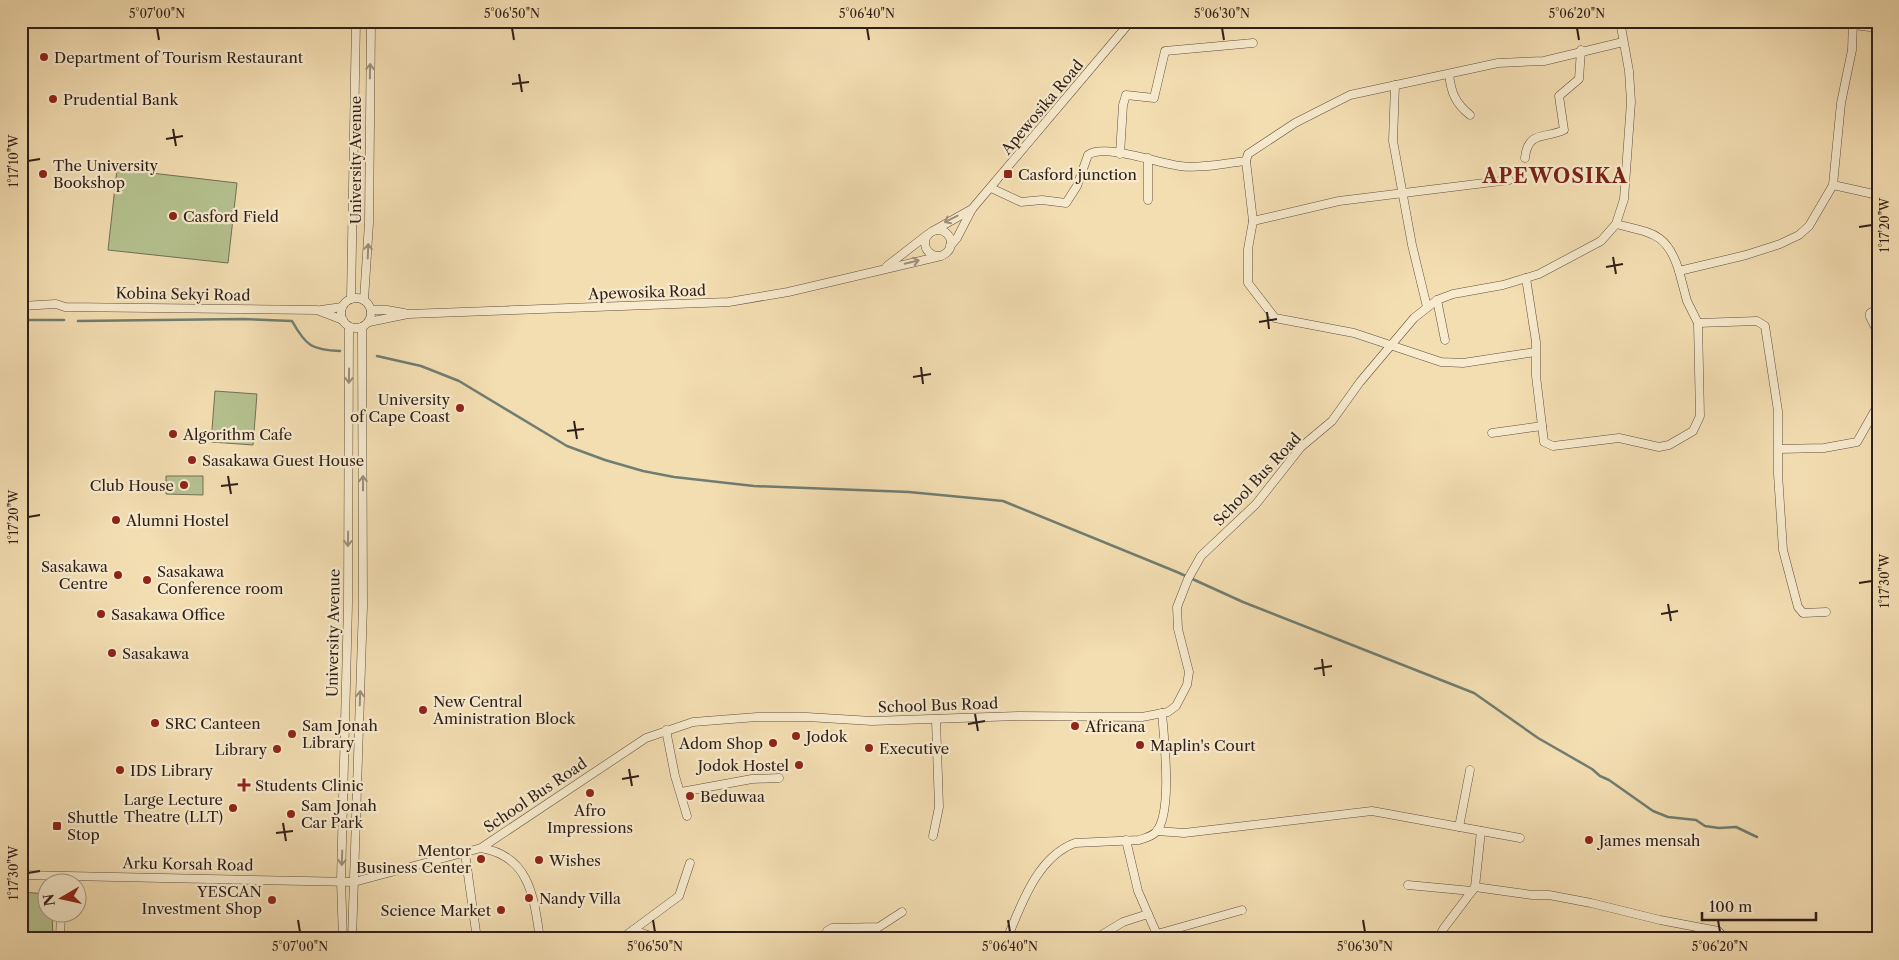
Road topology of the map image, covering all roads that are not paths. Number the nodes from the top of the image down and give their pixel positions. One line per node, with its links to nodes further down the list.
1 (356, 21): 32 (street, University Avenue)
2 (371, 21): 33 (street, University Avenue, one-way to 2)
3 (1131, 21): 19 (street, Apewosika Road)
4 (1620, 21): 7 (street, School Bus Road)
5 (1853, 23): 6 (street); 18 (street)
6 (1878, 28)
7 (1623, 42): 9 (street); 25 (street, School Bus Road)
8 (1253, 43): 13 (street)
9 (1581, 50): 10 (street); 15 (street)
10 (1449, 74): 11 (street); 12 (street)
11 (1395, 85): 16 (street); 20 (street)
12 (1470, 115)
13 (1120, 154): 14 (street); 19 (street)
14 (1148, 158): 16 (street); 22 (street)
15 (1525, 158)
16 (1246, 161): 24 (street)
17 (1509, 180): 20 (street)
18 (1833, 184): 21 (street); 30 (street)
19 (991, 188): 23 (street, Apewosika Road)
20 (1402, 194): 24 (street); 37 (street)
21 (1878, 195)
22 (1148, 200)
23 (972, 209): 26 (street, Apewosika Road, one-way to 26); 27 (street, Apewosika Road)
24 (1253, 221): 49 (street)
25 (1616, 224): 30 (street); 31 (street, School Bus Road)
26 (930, 233): 27 (street); 28 (street); 29 (street, Apewosika Road)
27 (950, 246): 28 (street)
28 (941, 256): 29 (street, Apewosika Road, one-way to 28)
29 (883, 269): 41 (street, Apewosika Road)
30 (1678, 271): 44 (street)
31 (1526, 278): 34 (street, School Bus Road); 50 (street)
32 (351, 298): 33 (street); 36 (street)
33 (364, 300): 40 (street)
34 (1437, 300): 37 (street, School Bus Road); 48 (street)
35 (21, 306): 39 (street, Kobina Sekyi Road)
36 (342, 307): 39 (street); 42 (street)
37 (1427, 307): 49 (street, School Bus Road)
38 (1878, 309): 47 (street)
39 (317, 310): 42 (street, Kobina Sekyi Road)
40 (371, 310): 41 (street); 43 (street)
41 (408, 314): 43 (street)
42 (343, 320): 45 (street)
43 (369, 322): 46 (street)
44 (1698, 323): 52 (street); 54 (street)
45 (349, 327): 46 (street); 75 (street, University Avenue, one-way to 75)
46 (362, 327): 76 (street, University Avenue, one-way to 46)
47 (1878, 333)
48 (1445, 340)
49 (1392, 346): 50 (street); 56 (street, School Bus Road)
50 (1535, 352): 52 (street)
51 (1878, 405): 54 (street)
52 (1542, 426): 53 (street)
53 (1492, 433)
54 (1779, 450): 55 (street)
55 (1826, 612)
56 (1162, 713): 57 (street, School Bus Road); 64 (street)
57 (936, 720): 58 (street, School Bus Road); 66 (street)
58 (666, 730): 61 (street); 69 (street, School Bus Road)
59 (1470, 770): 63 (street)
60 (779, 778): 61 (street)
61 (682, 792): 62 (street)
62 (687, 816)
63 (1459, 827): 64 (street); 65 (street)
64 (1157, 831): 68 (street)
65 (1481, 831): 67 (street); 78 (street)
66 (933, 836)
67 (1520, 838)
68 (1126, 840): 81 (street); 93 (street)
69 (481, 848): 70 (street, School Bus Road); 89 (street)
70 (464, 853): 76 (street, Arku Korsah Road); 88 (street)
71 (690, 863): 83 (street)
72 (21, 875): 73 (street, Arku Korsah Road)
73 (38, 877)
74 (88, 879): 75 (street, Arku Korsah Road)
75 (341, 881): 76 (street, Arku Korsah Road); 86 (street, University Avenue)
76 (354, 882): 87 (street, University Avenue)
77 (1408, 885): 78 (street)
78 (1474, 889): 95 (street); 96 (street)
79 (1242, 910): 84 (street)
80 (902, 912): 92 (street)
81 (1148, 914): 84 (street); 94 (street)
82 (61, 922): 85 (street)
83 (633, 930): 90 (street); 91 (street)
84 (1158, 936)
85 (60, 939)
86 (343, 939)
87 (352, 939)
88 (477, 939)
89 (540, 939)
90 (621, 939)
91 (659, 939)
92 (826, 939)
93 (1006, 939)
94 (1095, 939)
95 (1438, 939)
96 (1726, 939)

